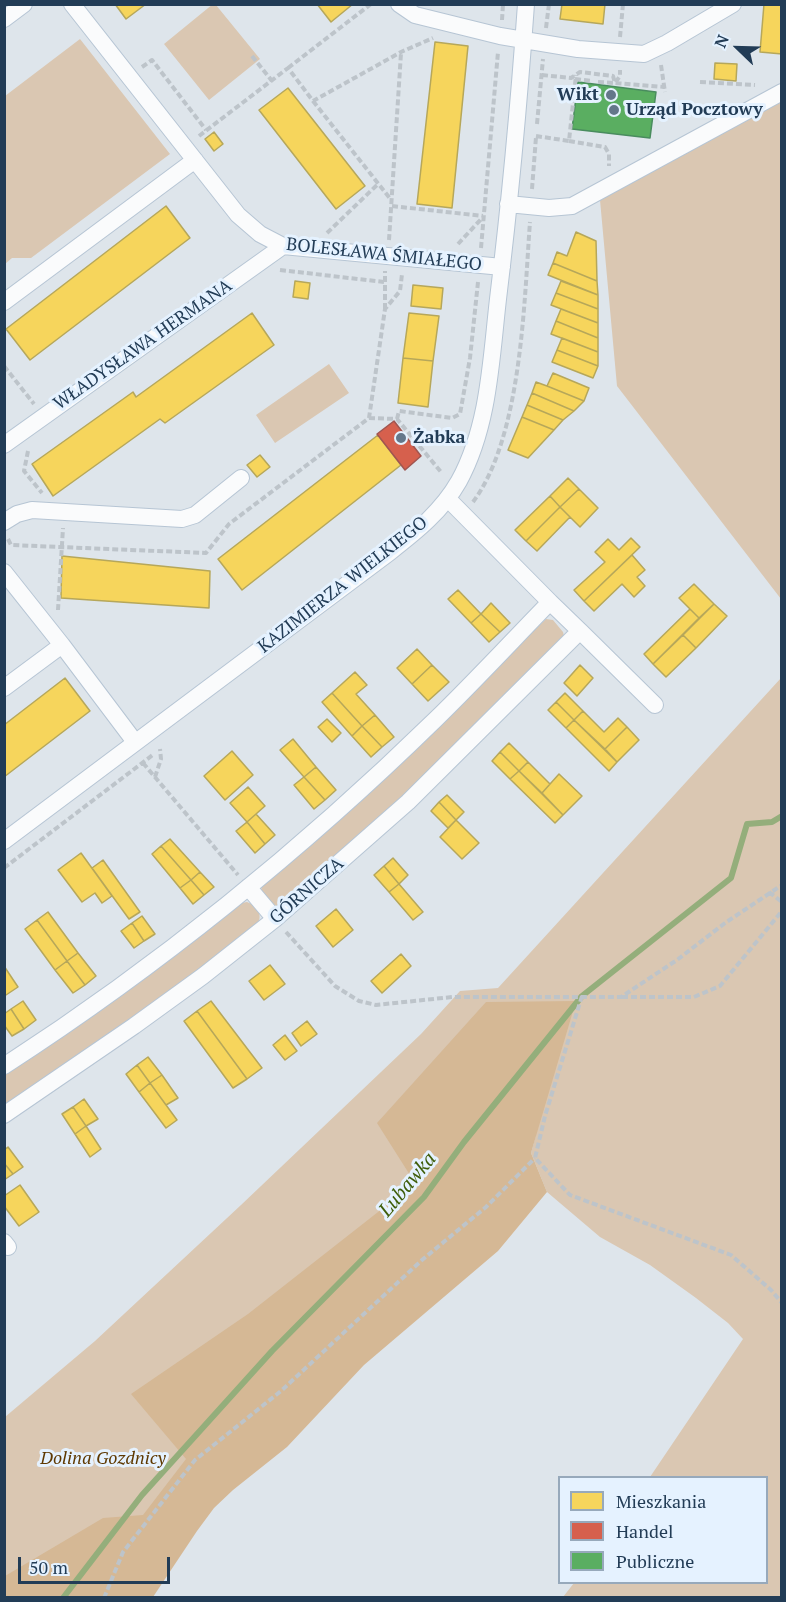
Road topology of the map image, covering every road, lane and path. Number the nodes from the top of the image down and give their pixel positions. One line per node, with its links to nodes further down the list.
1 (24, 4): 10 (street)
2 (72, 4): 34 (street, BOLESŁAWA ŚMIAŁEGO)
3 (371, 4): 20 (path)
4 (399, 4): 11 (street)
5 (503, 4): 11 (path)
6 (526, 4): 13 (street, KAZIMIERZA WIELKIEGO)
7 (549, 4): 14 (path)
8 (623, 4): 16 (path)
9 (733, 4): 16 (street)
10 (4, 20)
11 (500, 36): 13 (street); 40 (path)
12 (435, 37): 15 (path)
13 (524, 41): 14 (street); 39 (street, KAZIMIERZA WIELKIEGO)
14 (545, 45): 16 (street); 21 (path)
15 (401, 52): 30 (path); 38 (path)
16 (618, 53)
17 (252, 56): 23 (path)
18 (661, 67): 27 (path)
19 (141, 68): 31 (path)
20 (288, 68): 23 (path); 30 (path)
21 (542, 75): 22 (path); 32 (path)
22 (574, 77): 24 (path); 27 (path); 33 (path)
23 (272, 81): 31 (path)
24 (592, 81)
25 (598, 82): 27 (path)
26 (700, 82): 28 (path)
27 (615, 83)
28 (764, 85)
29 (782, 92): 36 (street)
30 (313, 101): 35 (path)
31 (206, 130): 34 (path)
32 (536, 136): 33 (path); 37 (path)
33 (569, 141): 36 (path)
34 (190, 153): 44 (street, BOLESŁAWA ŚMIAŁEGO); 54 (street)
35 (378, 184): 38 (path); 42 (path)
36 (604, 189): 39 (street)
37 (532, 193)
38 (392, 203): 40 (path); 45 (path)
39 (508, 204): 48 (street, KAZIMIERZA WIELKIEGO)
40 (484, 216): 46 (path); 47 (path)
41 (530, 218): 53 (path)
42 (331, 236)
43 (399, 243): 45 (path)
44 (283, 246): 45 (street, BOLESŁAWA ŚMIAŁEGO); 57 (street, WŁADYSŁAWA HERMANA)
45 (386, 247): 48 (street, BOLESŁAWA ŚMIAŁEGO); 51 (path)
46 (463, 250)
47 (472, 250)
48 (502, 267): 64 (street, KAZIMIERZA WIELKIEGO)
49 (270, 268): 51 (path)
50 (402, 269): 55 (path)
51 (384, 282): 55 (path)
52 (477, 289): 58 (path)
53 (525, 294)
54 (4, 302)
55 (385, 309): 58 (path)
56 (4, 366): 57 (path)
57 (44, 416): 59 (street, WŁADYSŁAWA HERMANA)
58 (397, 419): 61 (path)
59 (4, 445)
60 (28, 449): 63 (path)
61 (441, 472)
62 (241, 478): 65 (street)
63 (48, 499)
64 (448, 499): 68 (street); 74 (street, KAZIMIERZA WIELKIEGO)
65 (65, 512): 66 (street); 69 (path)
66 (4, 522)
67 (4, 572): 71 (street)
68 (550, 602): 70 (street); 80 (street)
69 (58, 620)
70 (580, 631): 73 (street); 84 (street, GÓRNICZA)
71 (62, 645): 72 (street); 74 (street)
72 (4, 688)
73 (655, 705)
74 (135, 742): 78 (street, KAZIMIERZA WIELKIEGO)
75 (160, 749): 77 (path)
76 (143, 763): 77 (path)
77 (155, 778): 80 (path)
78 (4, 841)
79 (782, 885): 81 (path)
80 (248, 887): 84 (street); 87 (street)
81 (769, 892): 82 (path); 86 (path)
82 (782, 902)
83 (782, 911): 86 (path)
84 (275, 919): 85 (path); 88 (street, GÓRNICZA)
85 (582, 996): 86 (path); 89 (path)
86 (621, 997)
87 (4, 1066)
88 (4, 1115)
89 (535, 1158): 90 (path); 91 (path)
90 (782, 1303)
91 (104, 1598)

